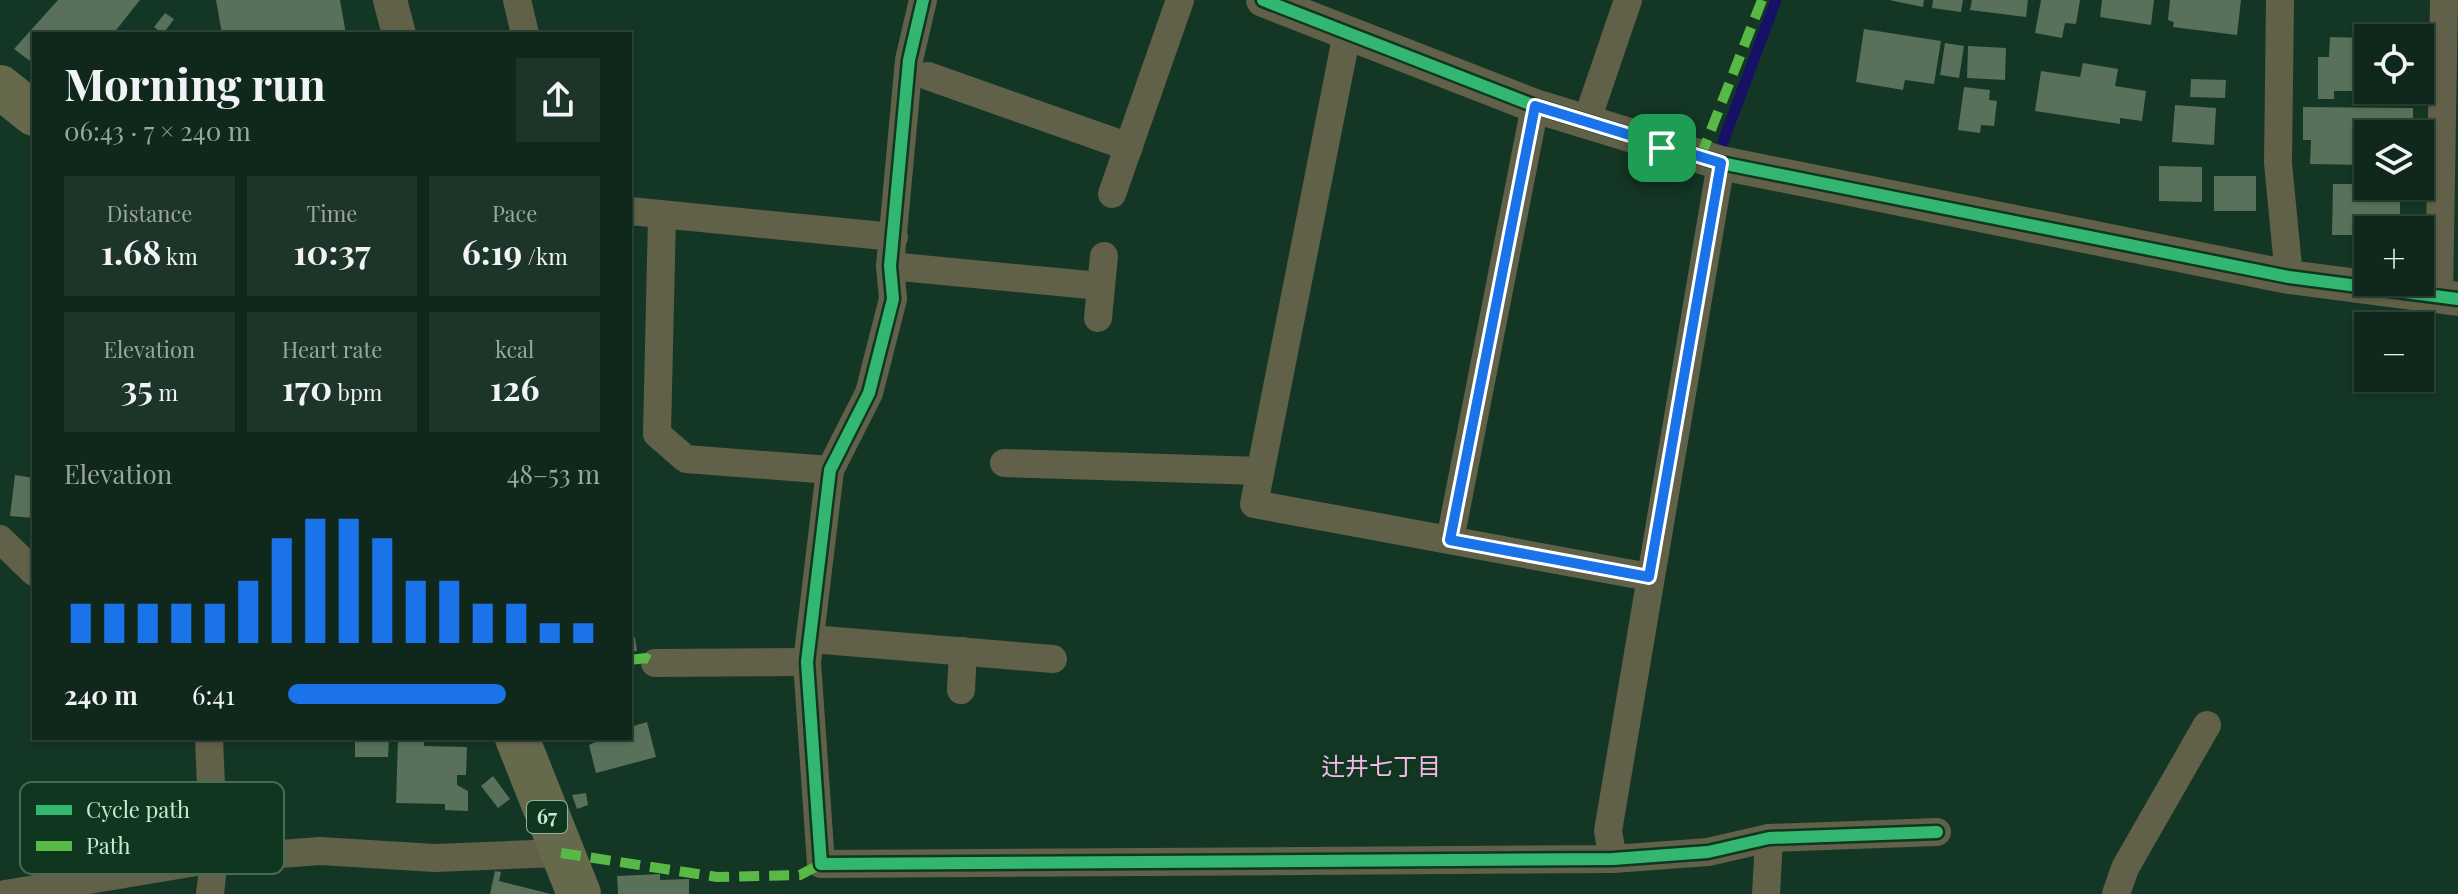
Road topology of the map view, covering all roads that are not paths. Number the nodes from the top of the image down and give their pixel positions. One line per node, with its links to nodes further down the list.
1 (390, 0): 9 (street)
2 (517, 0): 10 (street)
3 (923, 0): 22 (street)
4 (1180, 0): 17 (street)
5 (1263, 0): 11 (street)
6 (1628, 0): 16 (street)
7 (2280, 0): 25 (street)
8 (2444, 0): 27 (street)
9 (398, 32)
10 (525, 32)
11 (1347, 33): 14 (street); 31 (street)
12 (928, 76): 17 (street)
13 (0, 87): 15 (main road)
14 (1535, 106): 16 (street); 33 (street)
15 (32, 112)
16 (1586, 123): 18 (street)
17 (1129, 147): 19 (street)
18 (1721, 163): 25 (street); 35 (street)
19 (1112, 194)
20 (632, 211): 21 (street)
21 (662, 216): 22 (street); 30 (street)
22 (894, 237): 24 (street)
23 (1104, 256): 26 (street)
24 (890, 266): 26 (street); 30 (street)
25 (2289, 277): 27 (street)
26 (1100, 286): 28 (street)
27 (2449, 298)
28 (1098, 318)
29 (1004, 463): 31 (street)
30 (830, 470): 36 (street)
31 (1260, 471): 33 (street)
32 (0, 539): 34 (street)
33 (1450, 540): 35 (street)
34 (32, 570)
35 (1649, 577): 49 (street)
36 (809, 650): 37 (street); 39 (street); 49 (street)
37 (963, 651): 38 (street); 40 (street)
38 (1053, 659)
39 (655, 663)
40 (961, 690)
41 (2207, 725): 56 (street)
42 (209, 740): 44 (street)
43 (518, 740): 47 (main road, 67)
44 (211, 782)
45 (1937, 832): 46 (street)
46 (1769, 838): 49 (street); 55 (street)
47 (561, 853): 48 (street); 54 (main road, 67)
48 (284, 854)
49 (1613, 859)
50 (124, 874): 52 (street)
51 (212, 874): 53 (street)
52 (5, 894)
53 (210, 894)
54 (579, 894)
55 (1766, 894)
56 (2116, 894)

